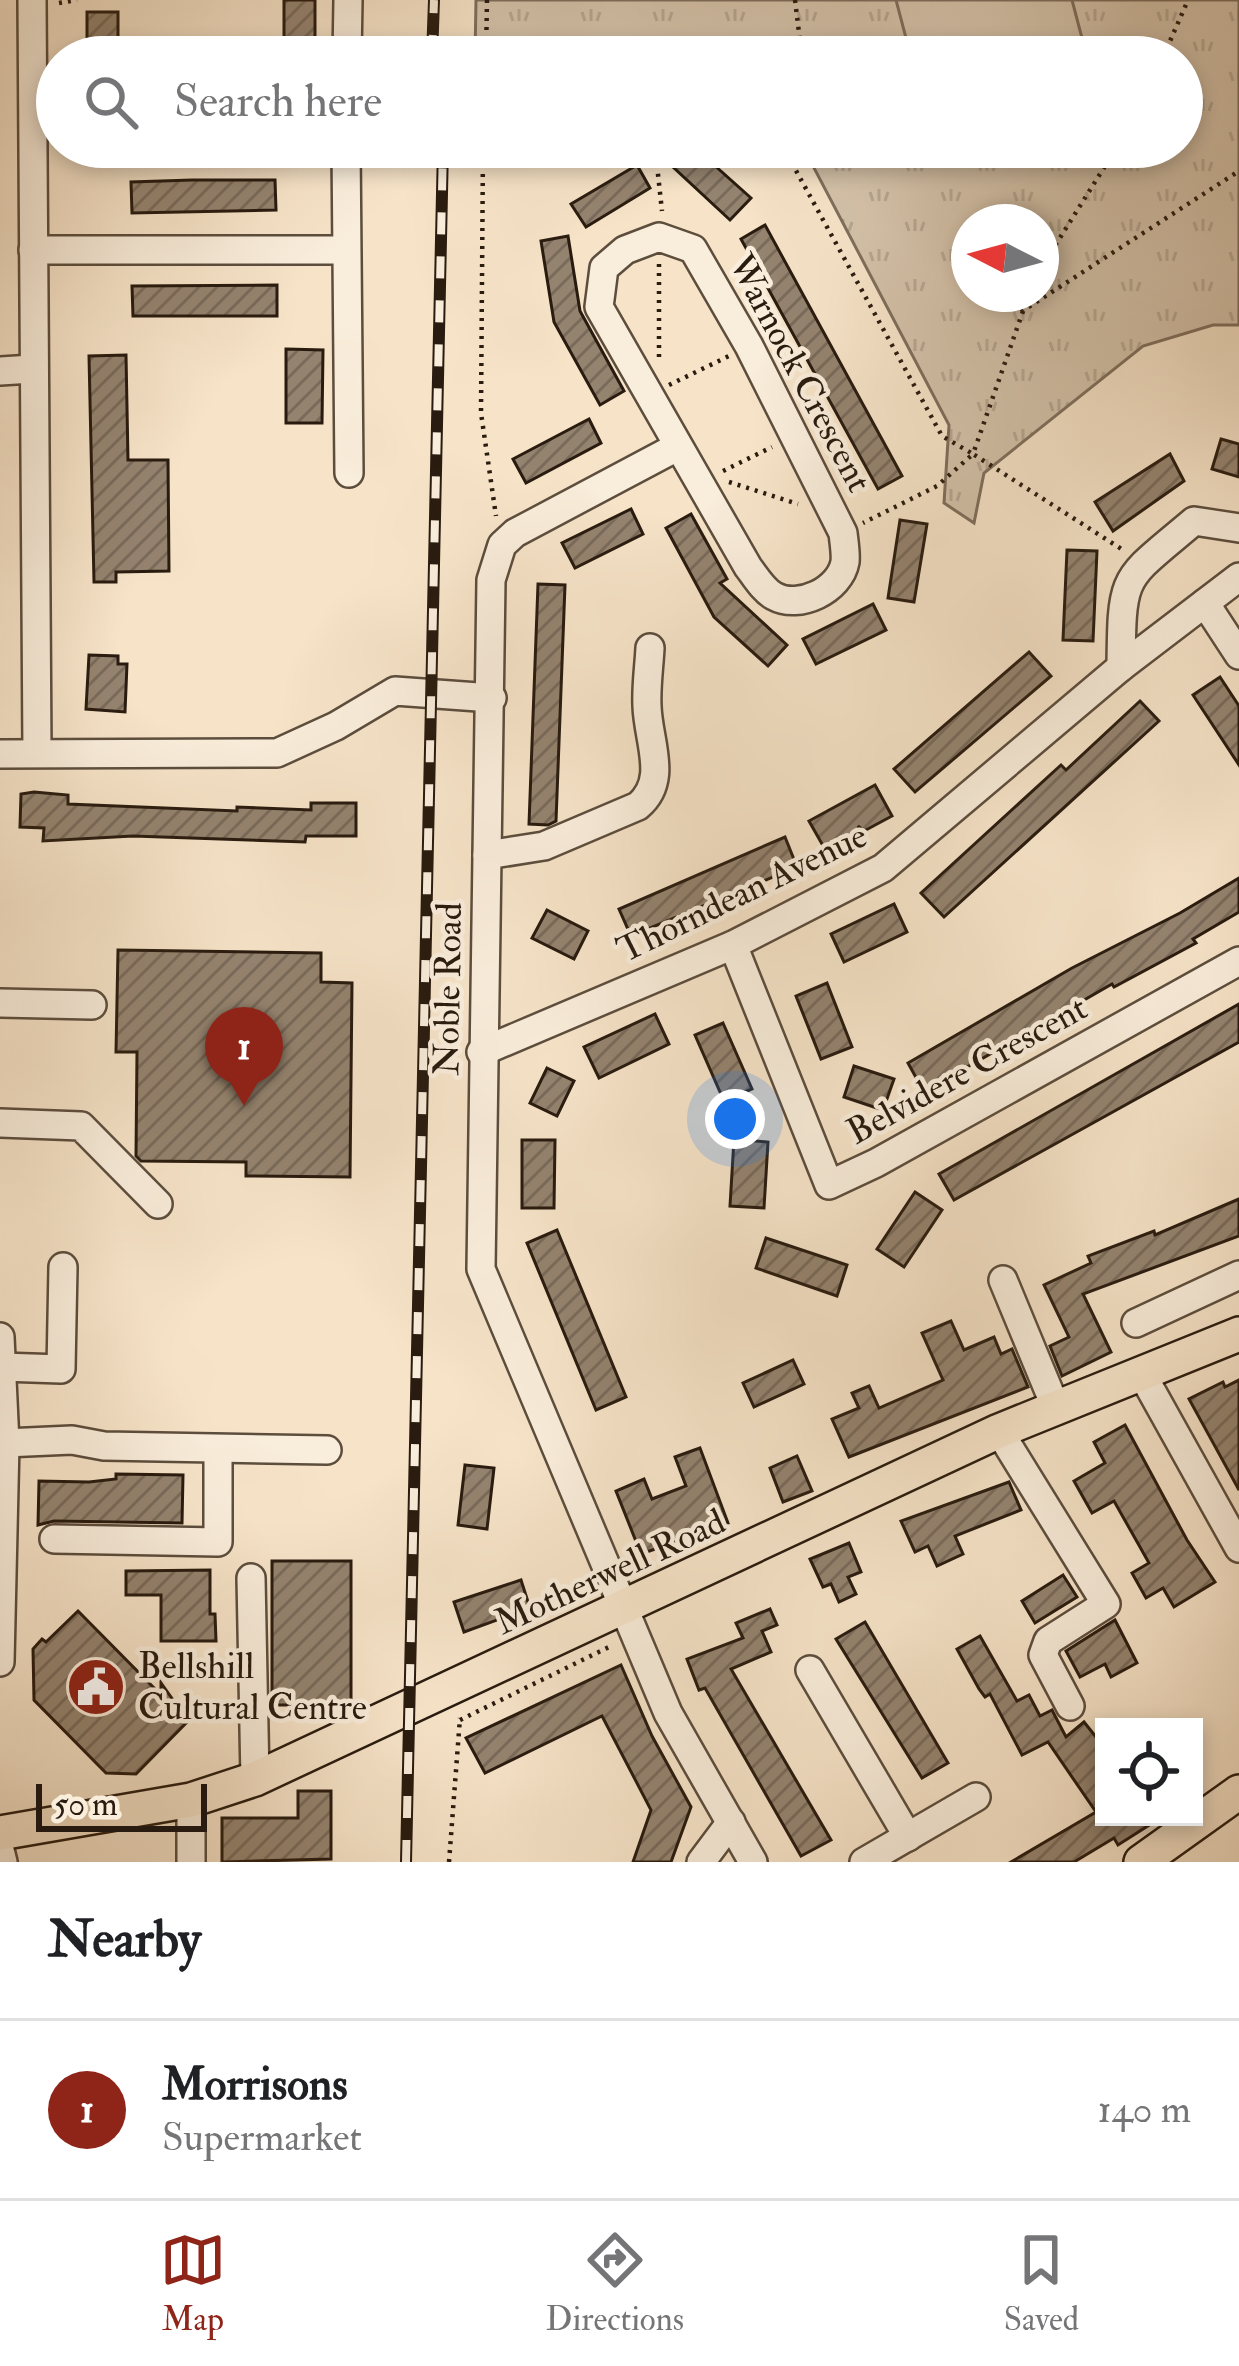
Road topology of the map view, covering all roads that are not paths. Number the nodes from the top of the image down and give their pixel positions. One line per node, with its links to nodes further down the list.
1 (32, 0): 5 (street)
2 (347, 0): 3 (street)
3 (347, 36)
4 (346, 168): 6 (street)
5 (33, 250): 6 (street); 7 (street)
6 (345, 250): 10 (street)
7 (32, 369): 8 (street); 18 (street)
8 (0, 371)
9 (677, 447): 9 (street, Warnock Crescent); 17 (street, Noble Road)
10 (349, 473)
11 (1239, 528): 16 (street)
12 (1239, 577): 13 (street, Thorndean Avenue)
13 (1205, 603): 15 (street); 16 (street, Thorndean Avenue)
14 (650, 648): 20 (street)
15 (1239, 655)
16 (1121, 667): 21 (street, Thorndean Avenue)
17 (492, 698): 18 (street); 20 (street, Noble Road)
18 (37, 753): 19 (street)
19 (0, 754)
20 (487, 855): 25 (street, Noble Road)
21 (733, 945): 22 (street, Belvidere Crescent); 25 (street, Thorndean Avenue)
22 (1239, 961)
23 (0, 1003): 24 (street)
24 (92, 1005)
25 (481, 1052): 45 (street, Noble Road)
26 (0, 1123): 27 (street)
27 (158, 1204)
28 (63, 1267): 34 (street)
29 (1239, 1275): 31 (street)
30 (1004, 1280): 36 (street)
31 (1136, 1323)
32 (1239, 1334): 35 (main road, Motherwell Road)
33 (0, 1336): 34 (street)
34 (2, 1367): 38 (street)
35 (1142, 1374): 36 (main road, Motherwell Road); 42 (street)
36 (1056, 1408): 37 (main road, Motherwell Road)
37 (999, 1431): 45 (main road, Motherwell Road); 48 (street)
38 (5, 1443): 39 (street); 43 (street)
39 (218, 1450): 40 (street); 41 (street)
40 (327, 1450)
41 (54, 1539)
42 (1239, 1548)
43 (1, 1551): 46 (street)
44 (251, 1578): 49 (street)
45 (629, 1622): 49 (main road, Motherwell Road); 53 (street, Noble Road)
46 (0, 1662)
47 (810, 1670): 55 (street)
48 (1070, 1706)
49 (255, 1779): 52 (main road, Motherwell Road)
50 (1239, 1792): 62 (main road)
51 (976, 1797): 55 (street)
52 (191, 1800): 54 (main road, Motherwell Road); 58 (street)
53 (731, 1822): 59 (street); 60 (street, Noble Road)
54 (0, 1833)
55 (908, 1837): 61 (street)
56 (0, 1850): 57 (street)
57 (3, 1862)
58 (191, 1862)
59 (701, 1862)
60 (753, 1862)
61 (864, 1862)
62 (1141, 1862)

